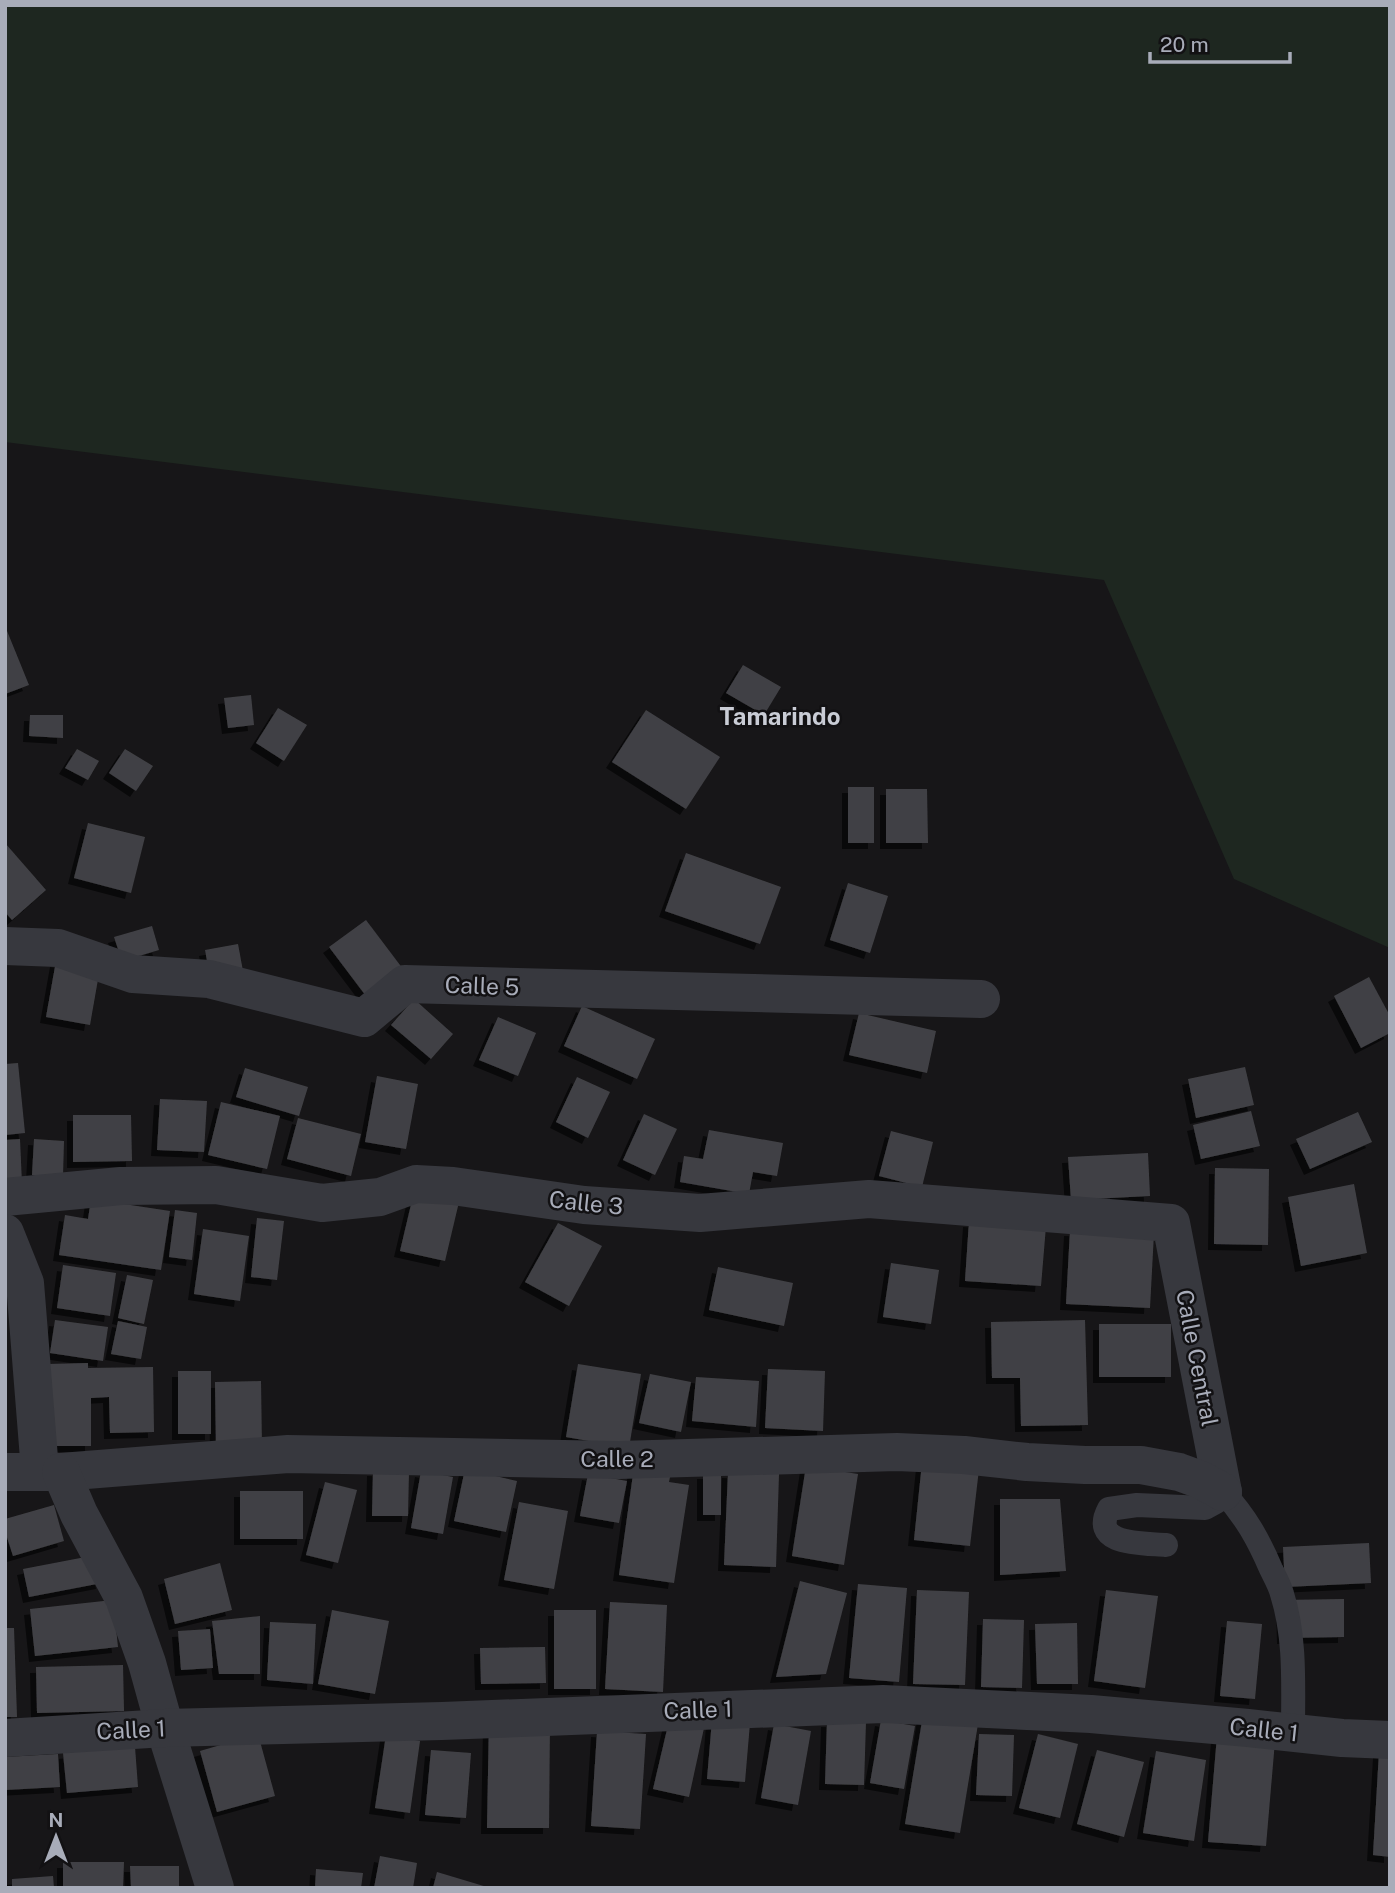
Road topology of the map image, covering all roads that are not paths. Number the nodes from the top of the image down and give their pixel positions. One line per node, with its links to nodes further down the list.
1 (5, 946): 2 (street, Calle 5)
2 (981, 999)
3 (5, 1197): 4 (street, Calle 3)
4 (1171, 1223): 7 (street, Calle Central)
5 (5, 1233): 6 (street)
6 (36, 1471): 7 (street, Calle 2); 9 (street)
7 (1223, 1492): 8 (lane); 10 (lane)
8 (1166, 1545)
9 (165, 1728): 10 (street, Calle 1); 11 (street, Calle 1); 13 (street)
10 (1293, 1733): 12 (street, Calle 1)
11 (5, 1738)
12 (1390, 1741)
13 (215, 1888)

